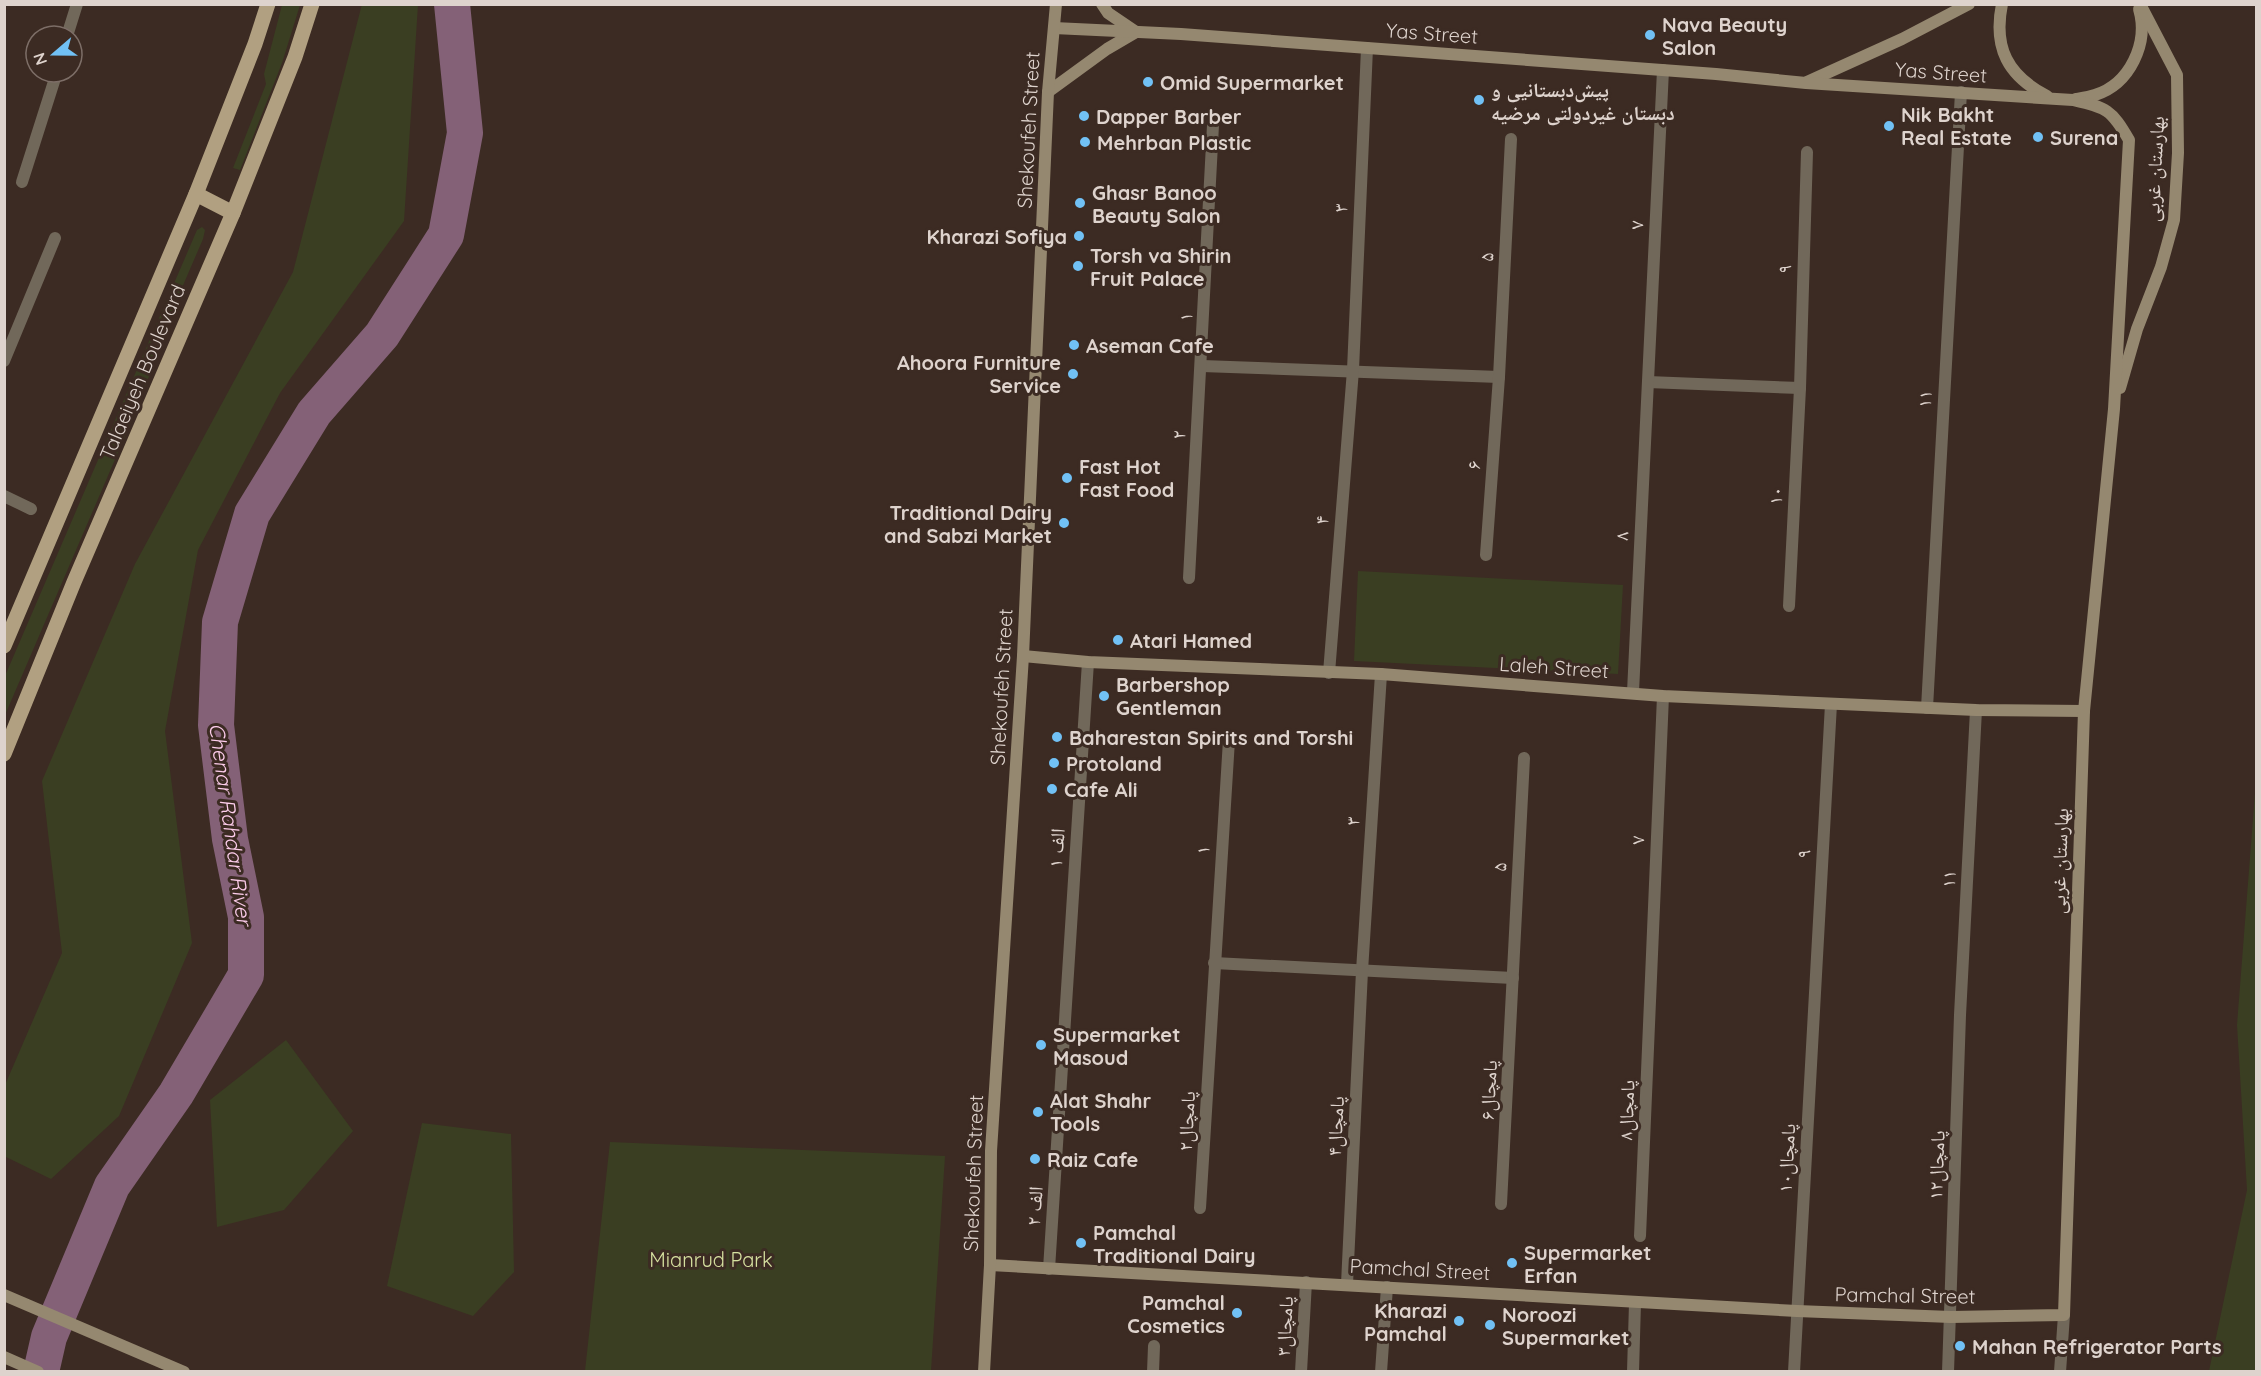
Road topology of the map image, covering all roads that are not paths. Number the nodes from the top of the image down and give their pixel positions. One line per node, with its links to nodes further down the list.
1 (77, 4): 9 (street)
2 (268, 4): 23 (main road, Talaeiyeh Boulevard)
3 (312, 4): 24 (main road, Talaeiyeh Boulevard)
4 (1056, 4): 10 (street, Shekoufeh Street)
5 (1102, 4): 11 (street)
6 (1969, 4): 14 (street, Yas Street)
7 (2002, 4): 18 (street)
8 (2139, 4): 18 (street); 34 (street, بهارستان غربی)
9 (71, 24)
10 (1054, 28): 11 (street, Yas Street); 16 (street, Shekoufeh Street)
11 (1136, 32): 12 (street, Yas Street); 16 (street)
12 (1367, 48): 13 (street, Yas Street); 30 (street, ۳)
13 (1664, 70): 14 (street, Yas Street); 32 (street, ۷)
14 (1806, 83): 17 (street, Yas Street)
15 (53, 84): 22 (street)
16 (1048, 92): 41 (street, Shekoufeh Street)
17 (1961, 92): 18 (street, Yas Street); 48 (street, ۱۱)
18 (2073, 100): 34 (street, بهارستان غربی)
19 (1213, 125): 29 (street, ۱)
20 (1511, 139): 31 (street, ۵)
21 (1807, 152): 33 (street, ۹)
22 (22, 182)
23 (196, 194): 24 (main road); 40 (main road, Talaeiyeh Boulevard)
24 (233, 213): 52 (main road, Talaeiyeh Boulevard)
25 (56, 238): 27 (street)
26 (4, 327): 27 (street)
27 (17, 333): 28 (street)
28 (4, 361)
29 (1202, 366): 30 (street); 38 (street, ۲)
30 (1353, 370): 31 (street); 43 (street, ۴)
31 (1499, 377): 37 (street, ۶)
32 (1648, 382): 33 (street); 45 (street, ۸)
33 (1800, 388): 39 (street, ۱۰)
34 (2114, 409): 50 (street, بهارستان غربی)
35 (4, 496): 36 (street)
36 (31, 508)
37 (1486, 555)
38 (1189, 578)
39 (1789, 606)
40 (4, 646)
41 (1023, 656): 42 (street, Laleh Street); 64 (street, Shekoufeh Street)
42 (1088, 662): 43 (street, Laleh Street); 55 (street, ۱ الف)
43 (1329, 673): 44 (street, Laleh Street)
44 (1381, 674): 45 (street, Laleh Street); 56 (street, ۳)
45 (1633, 692): 46 (street, Laleh Street)
46 (1663, 696): 47 (street, Laleh Street); 58 (street, ۷)
47 (1831, 704): 48 (street, Laleh Street); 59 (street, ۹)
48 (1927, 708): 49 (street, Laleh Street)
49 (1976, 710): 50 (street, Laleh Street); 60 (street, ۱۱)
50 (2084, 711): 72 (street, بهارستان غربی)
51 (1229, 740): 54 (street, ۱)
52 (4, 754)
53 (1524, 758): 57 (street, ۵)
54 (1214, 963): 56 (street); 62 (street, پامچال۲)
55 (1068, 965): 65 (street, ۲ الف)
56 (1362, 971): 57 (street); 67 (street, پامچال۴)
57 (1513, 978): 61 (street, پامچال۶)
58 (1651, 985): 63 (street, پامچال۸)
59 (1814, 1007): 71 (street, پامچال۱۰)
60 (1960, 1015): 73 (street, پامچال۱۲)
61 (1502, 1204)
62 (1200, 1208)
63 (1640, 1236)
64 (990, 1264): 65 (street, Pamchal Street); 78 (street, Shekoufeh Street)
65 (1049, 1269): 66 (street, Pamchal Street)
66 (1306, 1282): 67 (street, Pamchal Street); 80 (street, پامچال۳)
67 (1347, 1284): 68 (street, Pamchal Street)
68 (1387, 1287): 70 (street, Pamchal Street); 81 (street)
69 (4, 1295): 77 (street)
70 (1635, 1303): 71 (street, Pamchal Street); 82 (street)
71 (1797, 1311): 73 (street, Pamchal Street); 83 (street, پامچال۱۰)
72 (2064, 1315): 73 (street, Pamchal Street); 85 (street)
73 (1951, 1317): 84 (street, پامچال۱۲)
74 (1154, 1346): 79 (street)
75 (6, 1358): 76 (street)
76 (38, 1371)
77 (184, 1371)
78 (984, 1371)
79 (1153, 1371)
80 (1301, 1371)
81 (1381, 1371)
82 (1633, 1371)
83 (1794, 1371)
84 (1948, 1371)
85 (2060, 1371)

